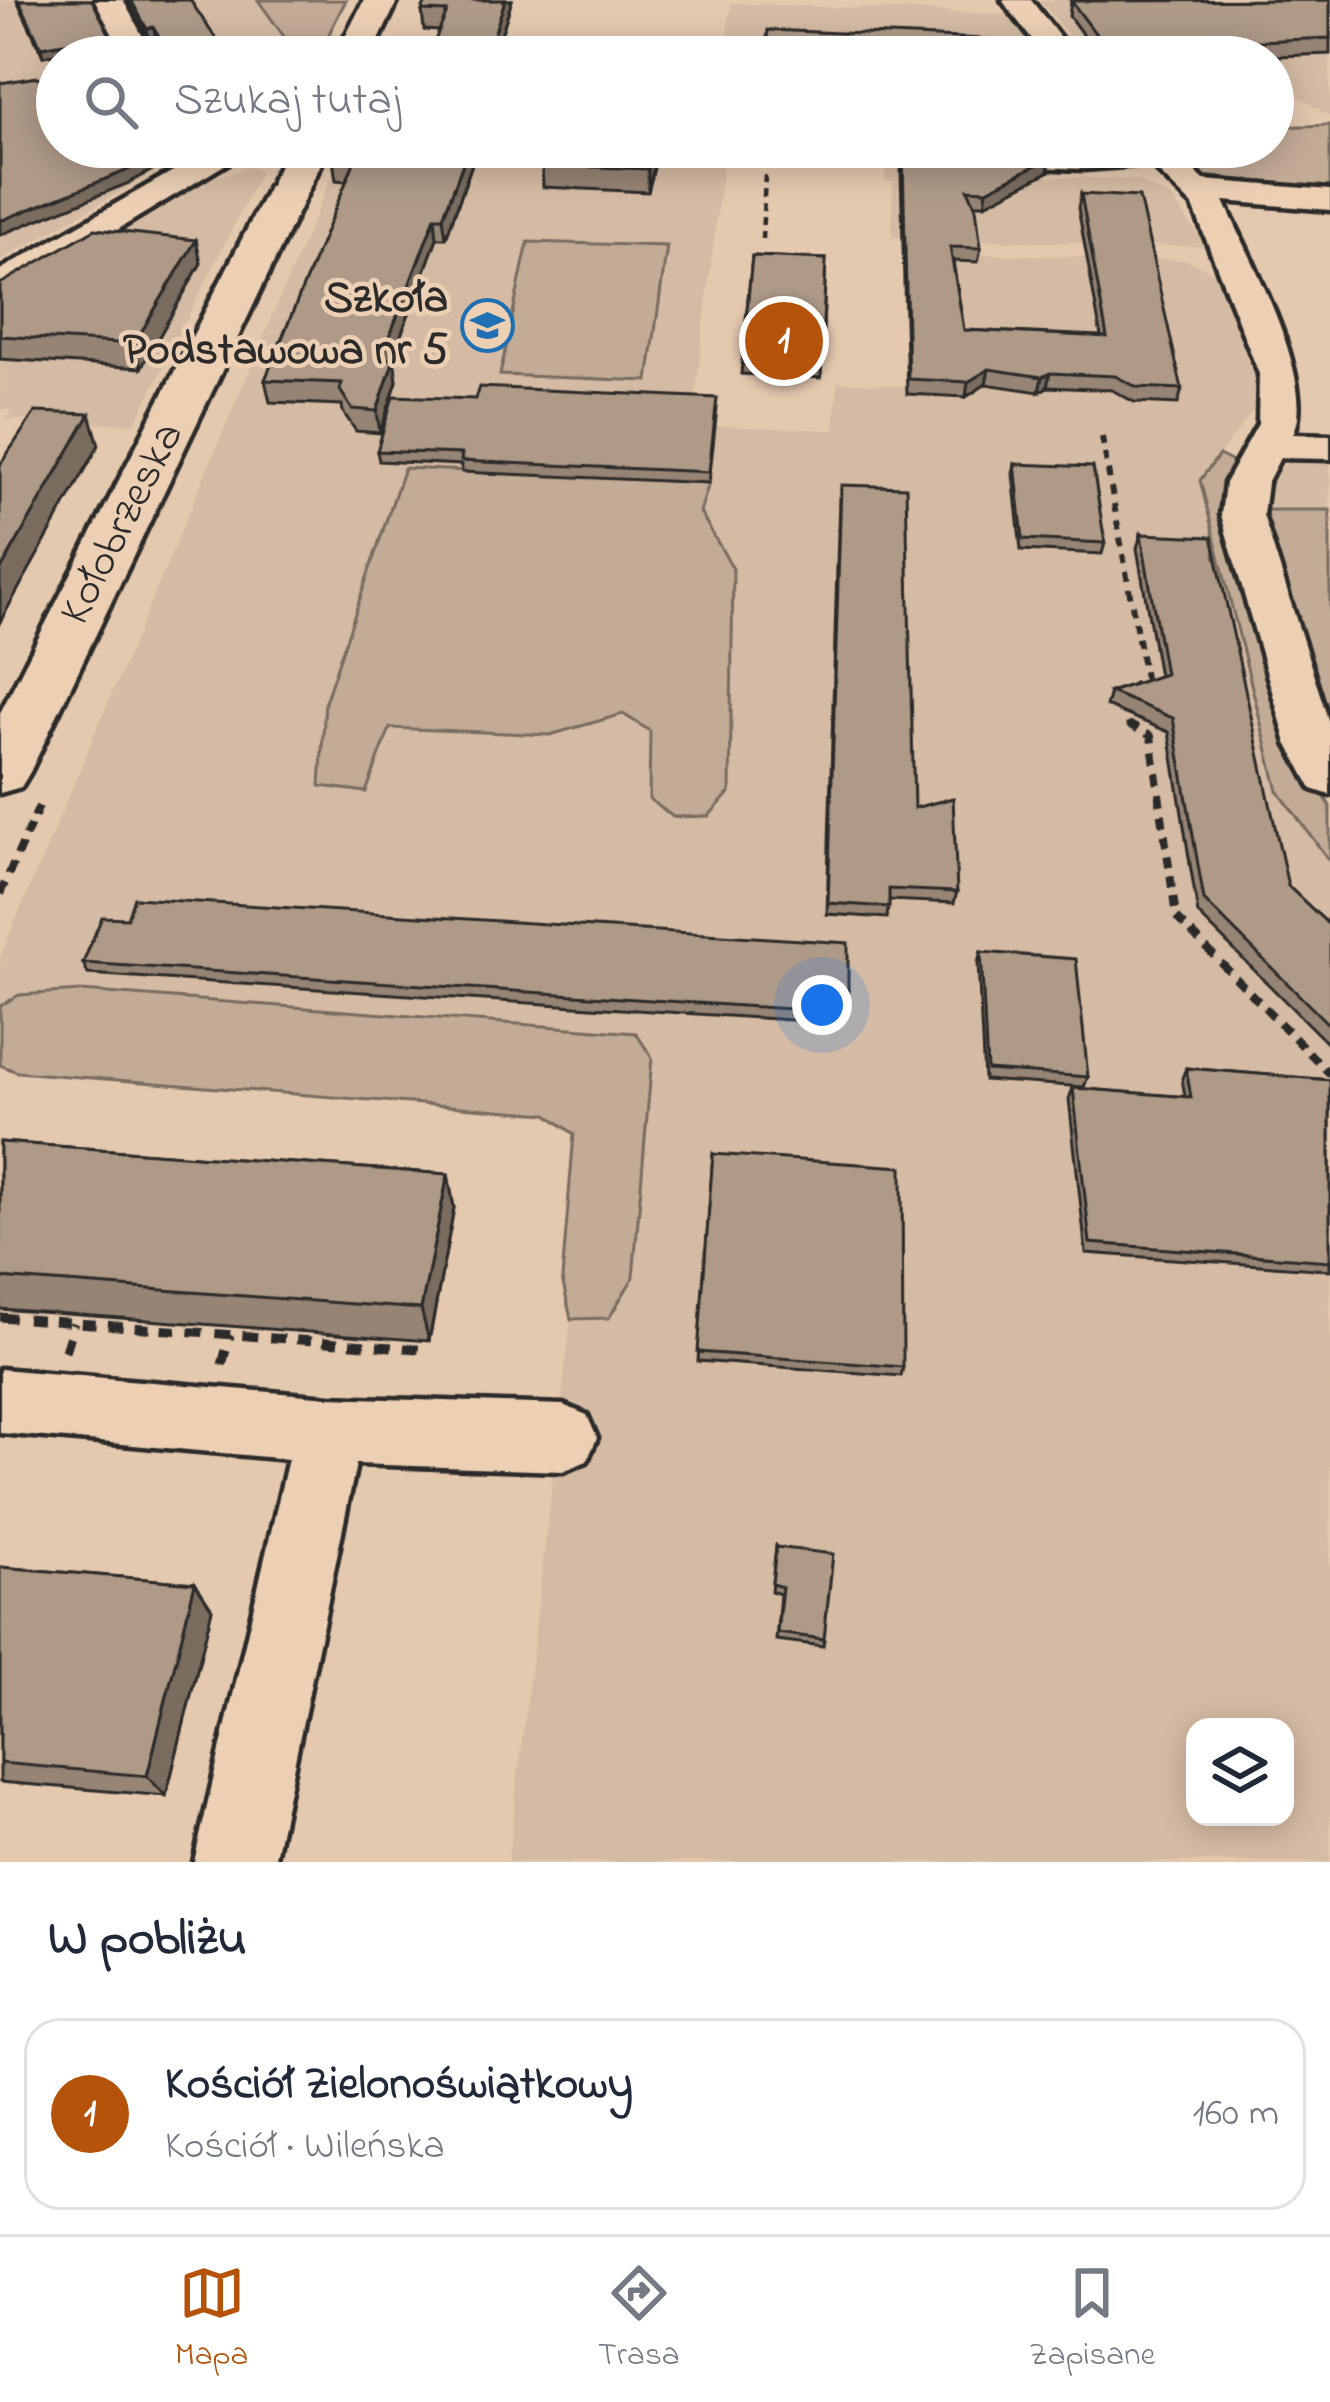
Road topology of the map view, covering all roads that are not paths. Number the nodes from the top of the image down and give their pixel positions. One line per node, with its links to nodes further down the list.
1 (109, 0): 4 (street)
2 (381, 0): 5 (main road)
3 (1016, 0): 6 (street)
4 (128, 36)
5 (363, 36)
6 (1044, 36)
7 (201, 168): 12 (street)
8 (299, 168): 15 (main road, Kołobrzeska)
9 (1174, 168): 10 (street)
10 (1197, 189): 11 (street); 13 (street)
11 (1330, 200)
12 (3, 281)
13 (1267, 446): 14 (street); 16 (street)
14 (1330, 447)
15 (0, 772)
16 (1330, 777)
17 (0, 1401): 18 (street)
18 (329, 1430): 19 (street); 20 (street)
19 (563, 1438)
20 (234, 1862)

